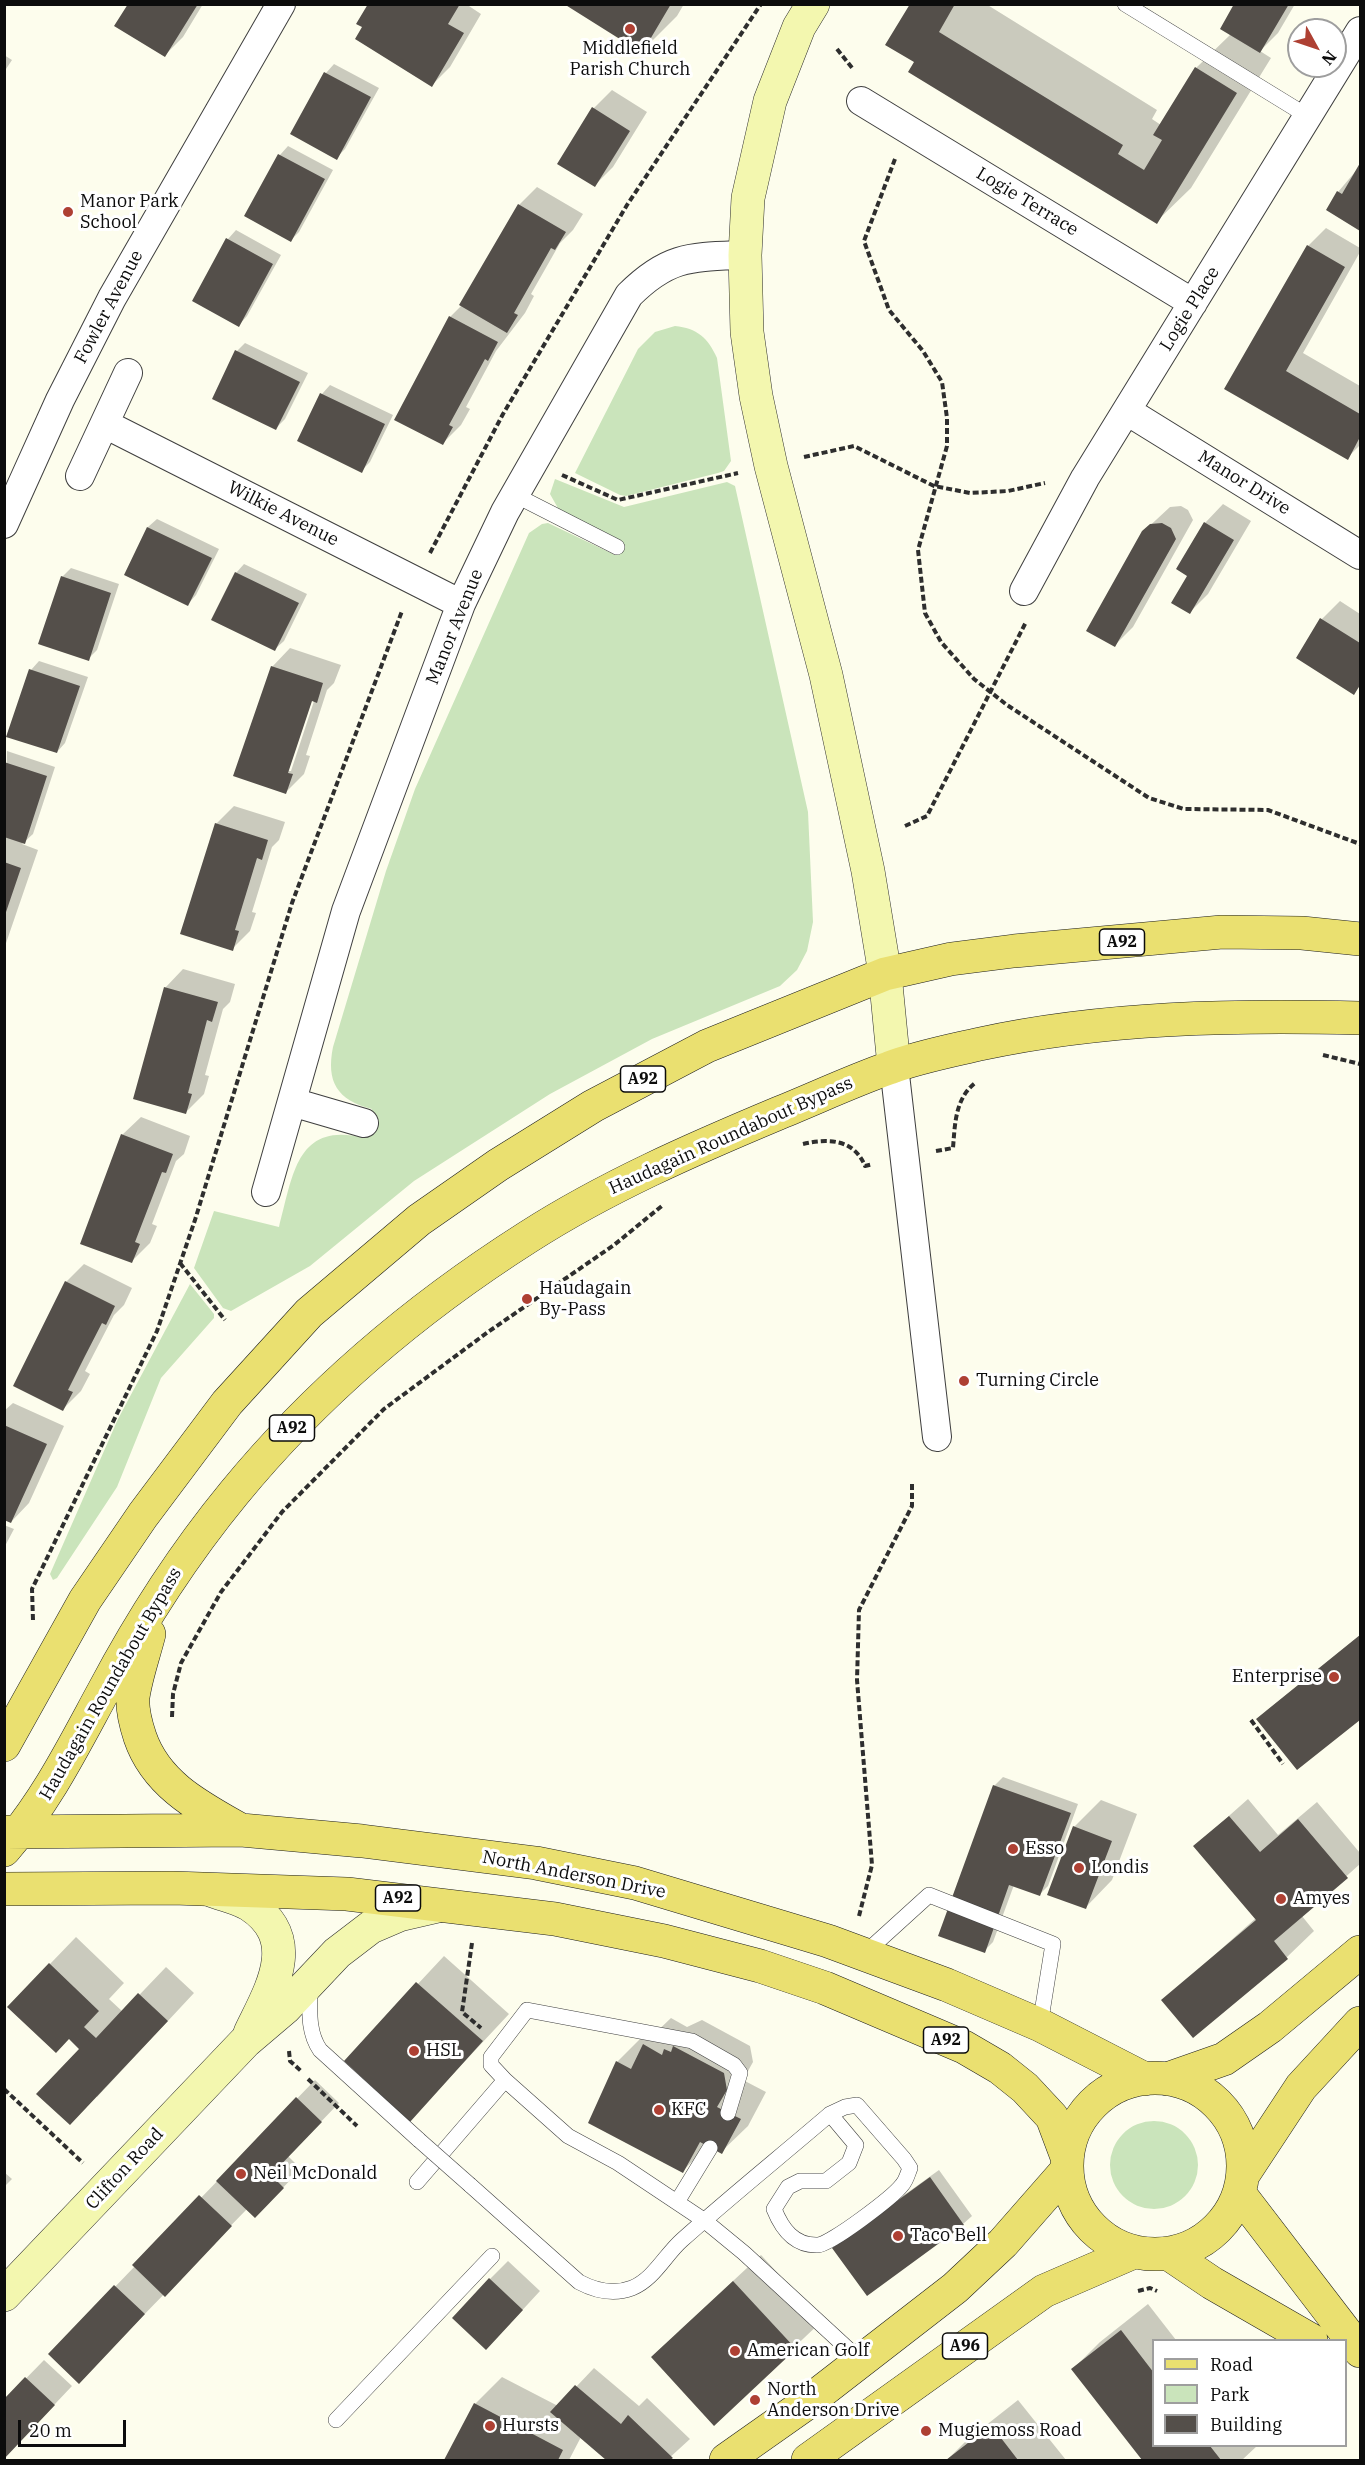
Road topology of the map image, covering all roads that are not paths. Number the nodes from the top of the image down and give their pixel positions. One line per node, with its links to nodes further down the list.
1 (281, 4): 14 (street, Fowler Avenue)
2 (1125, 4): 6 (lane)
3 (806, 16): 7 (street)
4 (1360, 31): 6 (street, Logie Place)
5 (861, 101): 8 (street, Logie Terrace)
6 (1309, 117): 8 (street, Logie Place)
7 (745, 255): 13 (street, Manor Avenue); 20 (street)
8 (1193, 303): 10 (street, Logie Place)
9 (128, 373): 11 (street)
10 (1127, 411): 16 (street, Manor Drive); 17 (street, Logie Place)
11 (105, 424): 12 (street); 18 (street, Wilkie Avenue)
12 (80, 476)
13 (515, 495): 15 (lane); 18 (street, Manor Avenue)
14 (4, 524)
15 (617, 547)
16 (1360, 555)
17 (1024, 591)
18 (461, 604): 23 (street, Manor Avenue)
19 (1360, 939): 20 (main road, A92)
20 (885, 974): 22 (street); 28 (main road, A92)
21 (1360, 1018): 22 (main road, Haudagain Roundabout Bypass / A92)
22 (894, 1066): 26 (street); 27 (main road, Haudagain Roundabout Bypass / A92)
23 (292, 1102): 24 (street); 25 (street, Manor Avenue)
24 (364, 1123)
25 (266, 1192)
26 (937, 1437)
27 (158, 1597): 29 (main road); 30 (main road, Haudagain Roundabout Bypass)
28 (4, 1745)
29 (241, 1830): 30 (main road, North Anderson Drive); 35 (main road, North Anderson Drive)
30 (10, 1838)
31 (208, 1888): 32 (main road, A92); 33 (main road, A92); 39 (street, Clifton Road)
32 (4, 1889)
33 (448, 1904): 36 (street, Clifton Road); 45 (main road, A92)
34 (1360, 1952): 40 (main road)
35 (864, 1954): 38 (main road, North Anderson Drive); 38 (lane)
36 (309, 1983): 39 (street, Clifton Road); 49 (lane, bridge)
37 (1360, 2023): 47 (main road)
38 (1040, 2025): 40 (main road, North Anderson Drive)
39 (245, 2042): 53 (street, Clifton Road)
40 (1156, 2079): 45 (main road, A92); 47 (main road)
41 (505, 2080): 42 (lane); 46 (lane); 48 (lane)
42 (728, 2113)
43 (830, 2115): 43 (lane); 49 (lane)
44 (710, 2148): 48 (lane)
45 (1067, 2163): 50 (main road, A92); 56 (main road)
46 (417, 2182)
47 (1241, 2184): 51 (main road, A92); 55 (main road)
48 (677, 2202): 49 (lane)
49 (705, 2221): 56 (lane)
50 (1134, 2252): 51 (main road, A92); 61 (main road, A96)
51 (1169, 2254): 54 (main road)
52 (492, 2256): 59 (lane)
53 (4, 2295)
54 (1309, 2339)
55 (1360, 2351)
56 (861, 2361): 60 (main road)
57 (1347, 2363): 58 (main road)
58 (1360, 2371)
59 (336, 2420)
60 (726, 2460)
61 (808, 2460)

